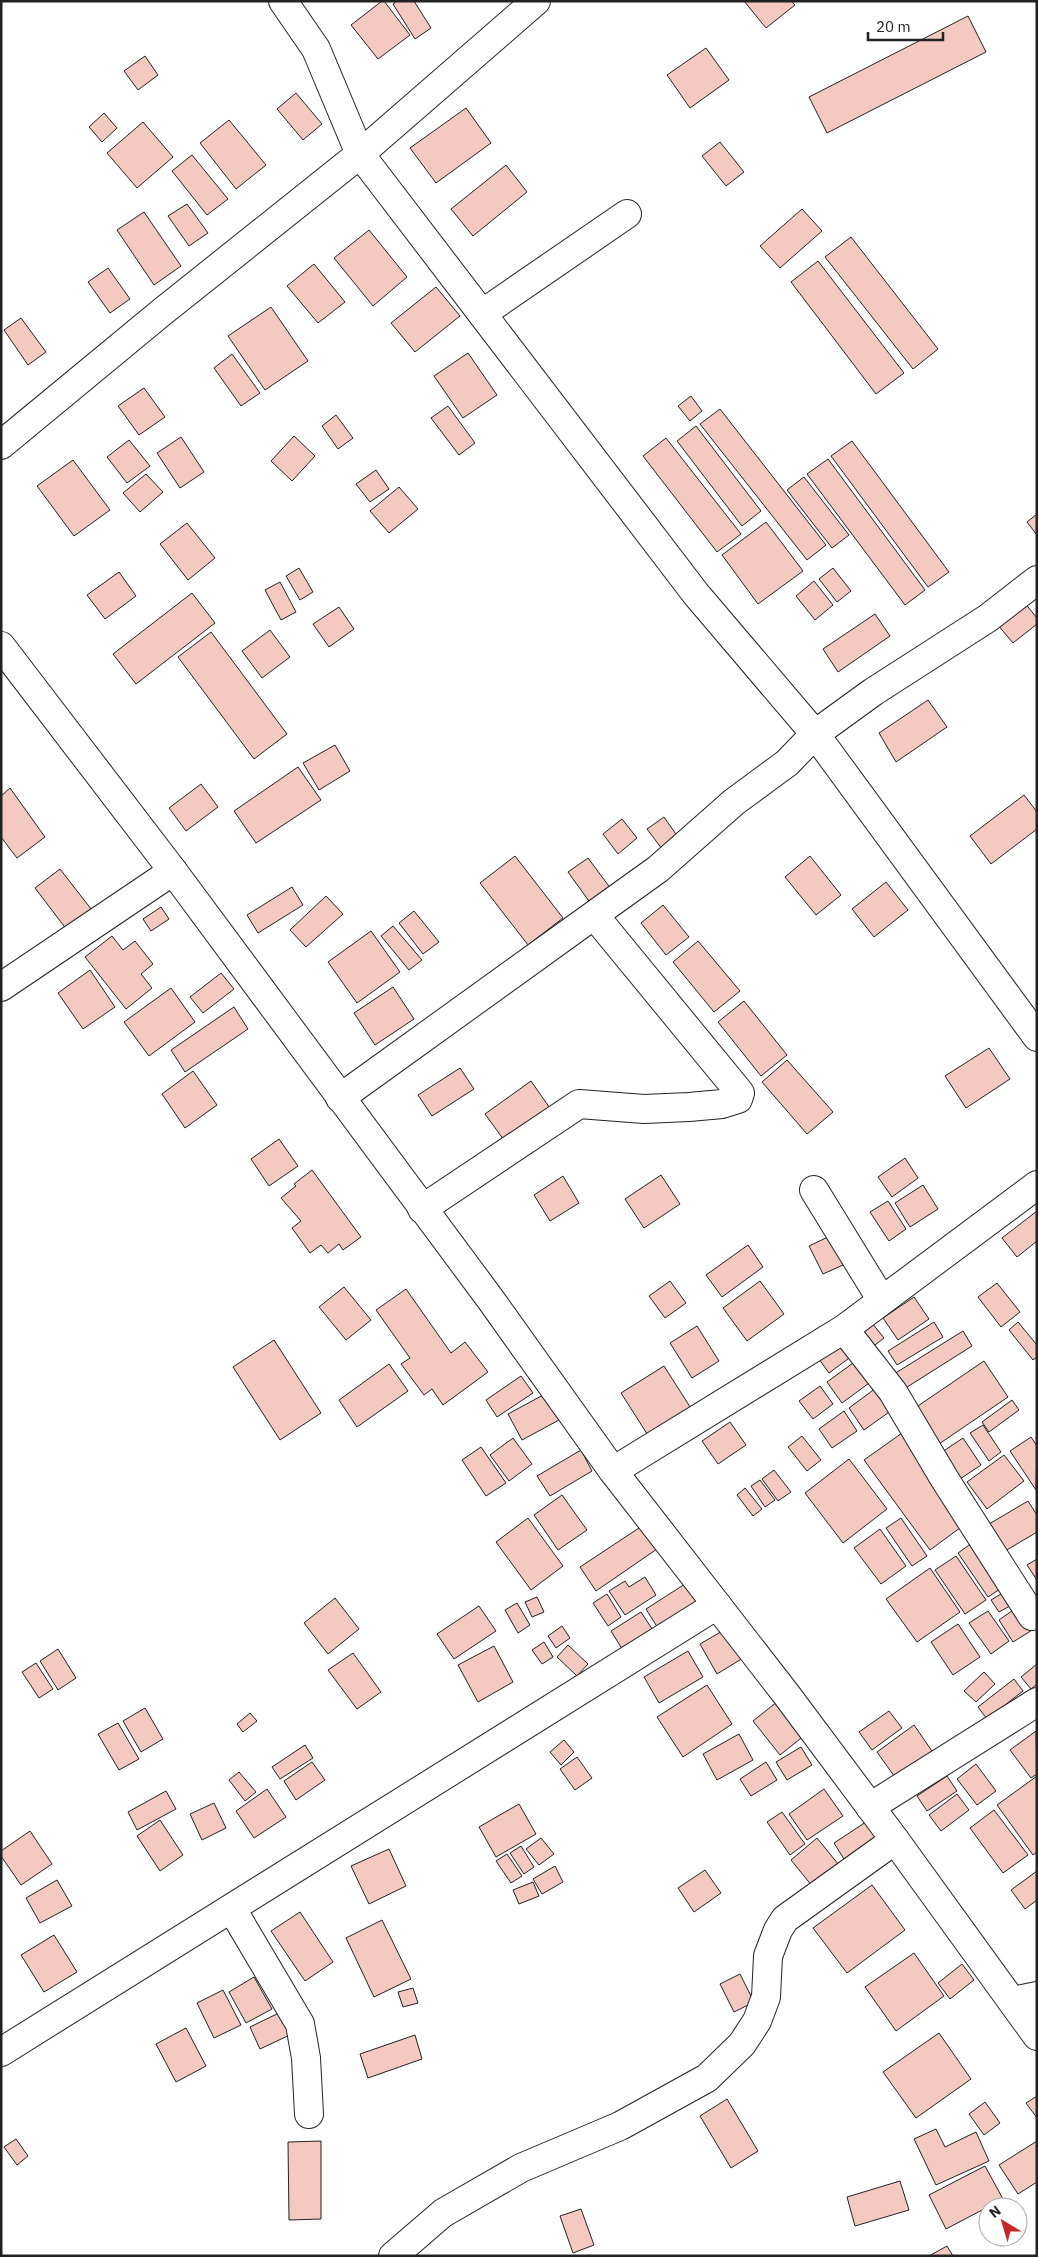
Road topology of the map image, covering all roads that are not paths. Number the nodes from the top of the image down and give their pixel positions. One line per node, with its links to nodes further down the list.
1 (284, 1): 3 (street)
2 (536, 1): 3 (street)
3 (360, 154): 5 (street); 6 (street)
4 (626, 214): 5 (street)
5 (483, 313): 9 (street)
6 (1, 445)
7 (1037, 580): 9 (street)
8 (1, 646): 10 (street)
9 (815, 734): 11 (street); 13 (street)
10 (173, 871): 12 (street); 14 (street)
11 (594, 915): 14 (street); 17 (street)
12 (1, 987)
13 (1037, 1037)
14 (340, 1098): 17 (street)
15 (1037, 1185): 18 (street)
16 (814, 1190): 18 (street)
17 (422, 1208): 20 (street)
18 (881, 1300): 19 (street)
19 (844, 1329): 20 (street); 22 (street)
20 (613, 1471): 21 (street)
21 (717, 1605): 24 (street); 26 (street)
22 (1032, 1616)
23 (1037, 1702): 24 (street)
24 (870, 1807): 25 (street)
25 (895, 1840): 27 (street); 31 (street)
26 (232, 1909): 29 (street); 30 (street)
27 (1024, 1998): 28 (street)
28 (1037, 2036)
29 (1, 2052)
30 (309, 2114)
31 (393, 2256)

